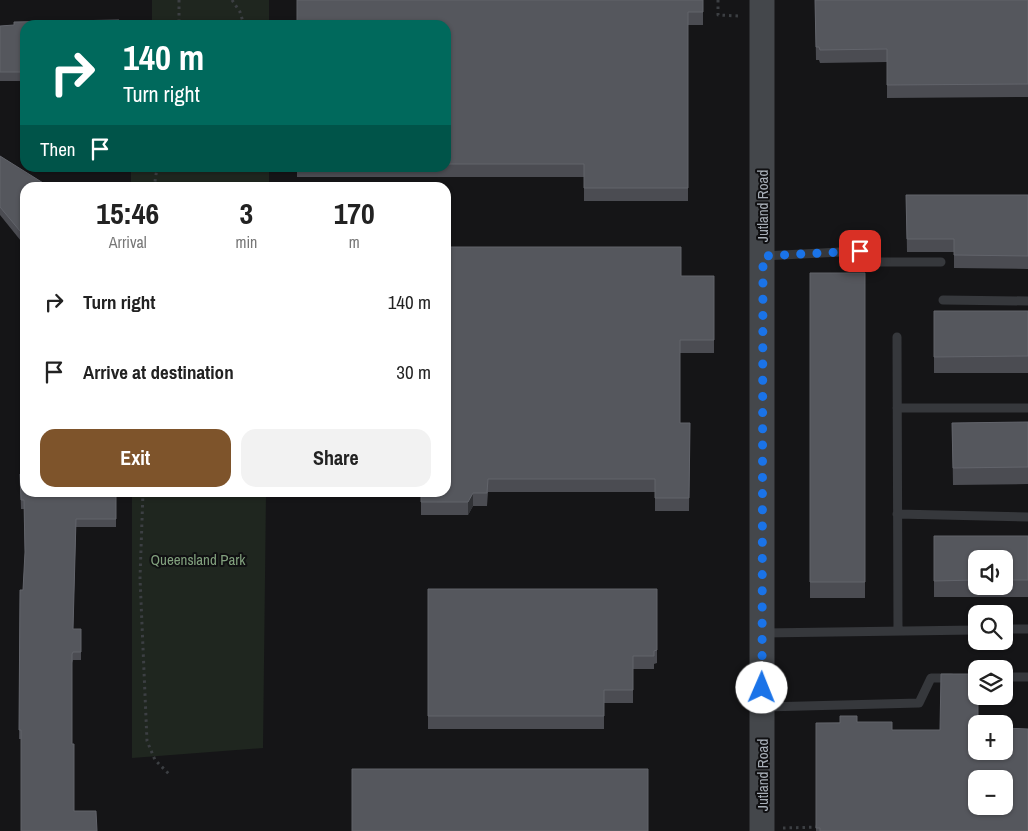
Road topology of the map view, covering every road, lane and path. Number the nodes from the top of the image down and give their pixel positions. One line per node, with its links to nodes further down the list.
1 (179, 0): 5 (path)
2 (232, 0): 6 (path)
3 (718, 0): 4 (path)
4 (762, 8): 7 (street, Jutland Road)
5 (179, 20)
6 (242, 20)
7 (763, 256): 8 (lane); 21 (street, Jutland Road)
8 (941, 262)
9 (943, 300): 10 (lane)
10 (1028, 301)
11 (897, 337): 12 (lane)
12 (897, 408): 13 (lane); 15 (lane)
13 (1028, 408)
14 (143, 497): 26 (path)
15 (897, 514): 16 (lane); 18 (lane)
16 (1028, 517)
17 (1028, 629): 20 (lane)
18 (898, 630): 19 (lane); 21 (lane)
19 (968, 630)
20 (1013, 630)
21 (763, 633): 25 (street, Jutland Road)
22 (1013, 677): 23 (lane)
23 (1028, 677)
24 (959, 678): 25 (lane)
25 (762, 707): 28 (street, Jutland Road)
26 (169, 774)
27 (820, 827): 28 (path)
28 (762, 829)

